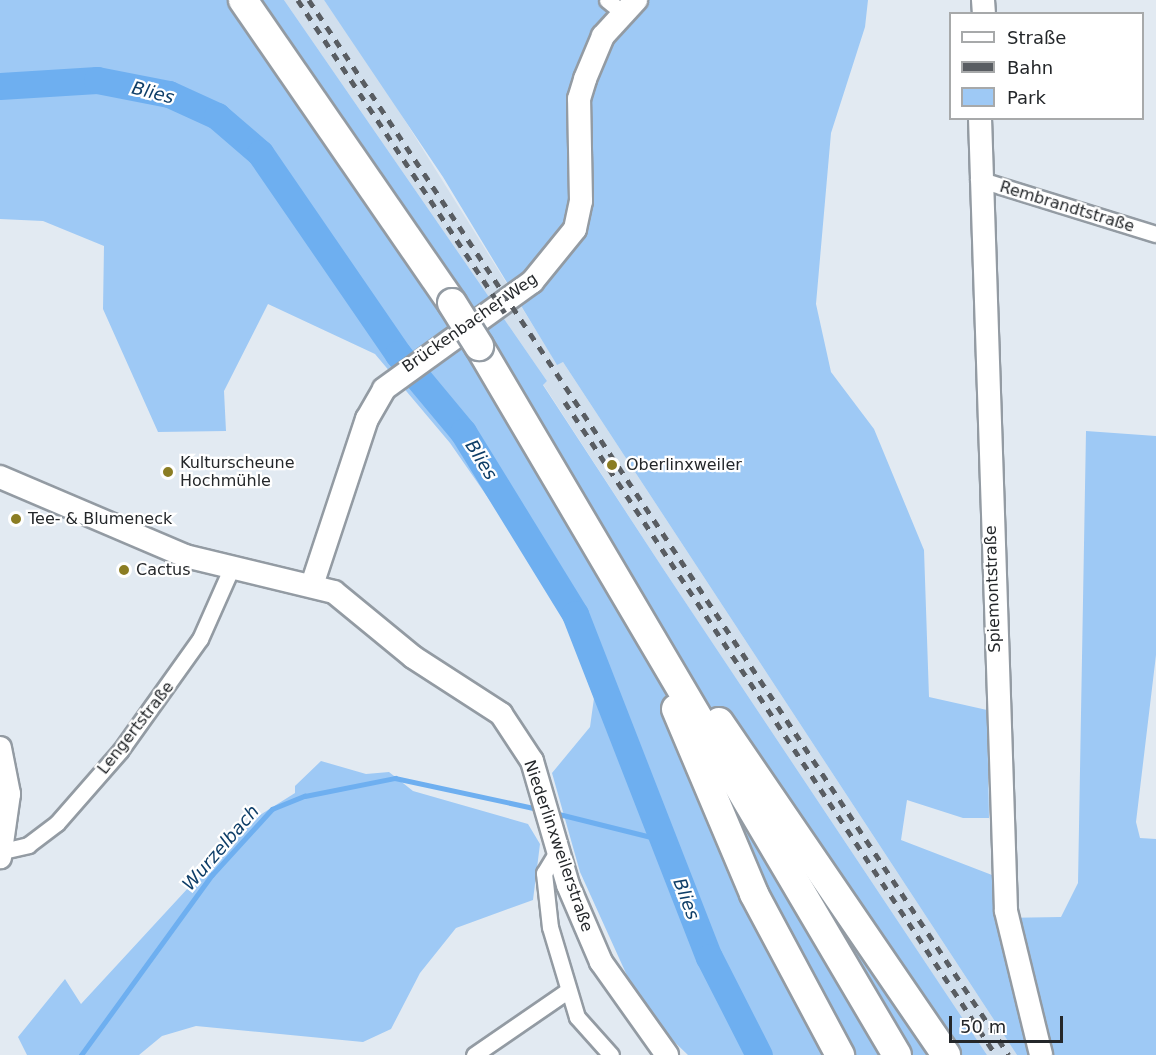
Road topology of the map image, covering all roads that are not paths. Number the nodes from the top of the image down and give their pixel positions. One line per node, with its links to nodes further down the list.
1 (243, 0): 8 (highway, bridge)
2 (622, 4): 9 (street, Brückenbacher Weg)
3 (980, 120): 4 (street, Spiemontstraße)
4 (978, 179): 5 (street, Rembrandtstraße); 20 (street, Spiemontstraße)
5 (1156, 234)
6 (0, 477): 7 (street, Niederlinxweilerstraße)
7 (231, 569): 9 (street, Niederlinxweilerstraße); 12 (street, Lengertstraße)
8 (620, 580): 17 (highway); 18 (highway); 19 (highway)
9 (312, 585): 11 (street, Niederlinxweilerstraße)
10 (0, 748): 12 (street)
11 (556, 839): 13 (street); 16 (street, Niederlinxweilerstraße)
12 (2, 854)
13 (567, 991): 14 (street); 15 (street)
14 (474, 1055)
15 (611, 1055)
16 (667, 1055)
17 (840, 1055)
18 (897, 1055)
19 (946, 1055)
20 (1041, 1055)

